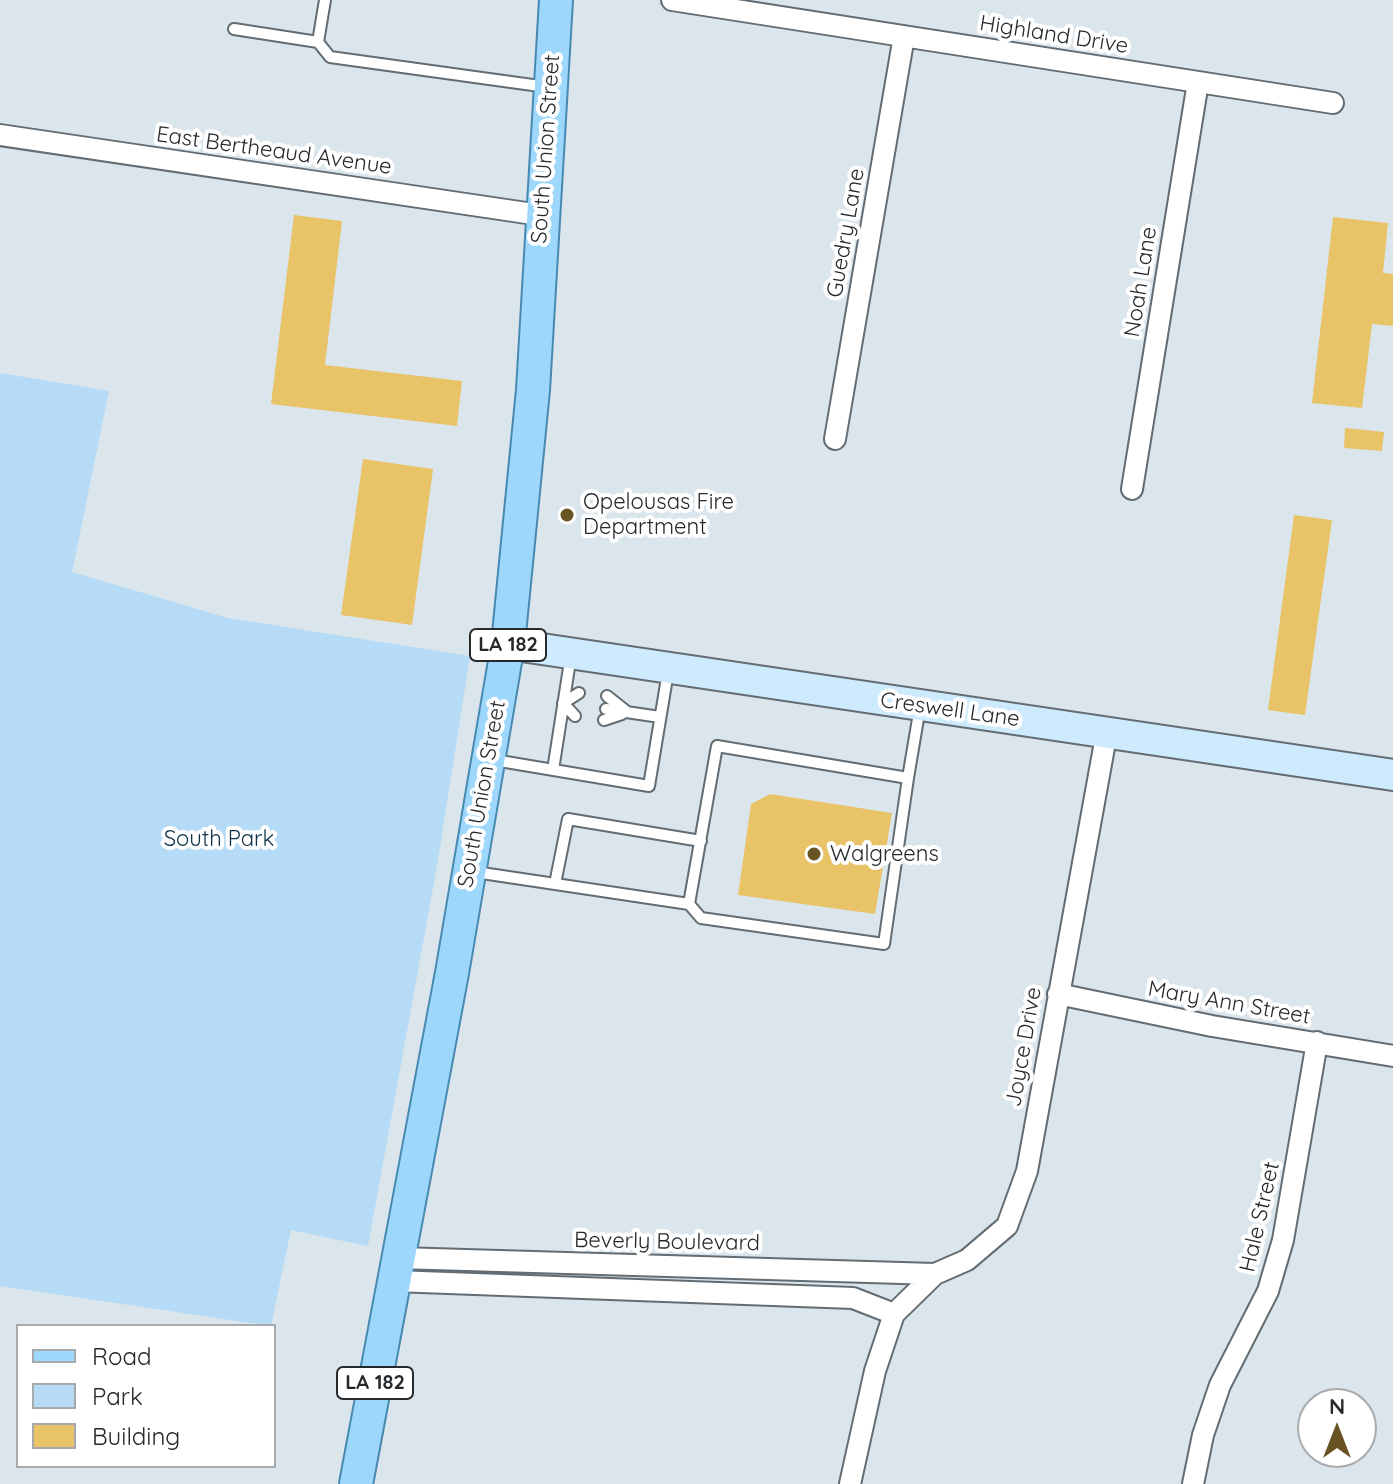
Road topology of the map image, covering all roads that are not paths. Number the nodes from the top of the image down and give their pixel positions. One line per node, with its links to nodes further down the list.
1 (325, 0): 6 (lane)
2 (556, 0): 8 (main road, South Union Street / LA 182)
3 (672, 0): 5 (street, Highland Drive)
4 (234, 29): 6 (lane)
5 (904, 36): 7 (street, Highland Drive); 12 (street, Guedry Lane)
6 (318, 42): 8 (lane)
7 (1198, 82): 9 (street, Highland Drive); 13 (street, Noah Lane)
8 (551, 88): 11 (main road, South Union Street / LA 182)
9 (1333, 103)
10 (0, 135): 11 (street, East Bertheaud Avenue)
11 (540, 215): 14 (main road, South Union Street / LA 182)
12 (835, 439)
13 (1132, 489)
14 (508, 644): 15 (main road, Creswell Lane); 26 (main road, South Union Street / LA 182)
15 (571, 653): 16 (main road, Creswell Lane); 19 (lane)
16 (669, 668): 20 (main road, Creswell Lane); 24 (lane)
17 (579, 693): 19 (lane)
18 (607, 696): 22 (lane)
19 (563, 703): 21 (lane); 27 (lane)
20 (920, 706): 25 (main road, Creswell Lane); 29 (lane)
21 (576, 711)
22 (627, 713): 23 (lane); 24 (lane)
23 (605, 714)
24 (660, 717): 27 (lane)
25 (1107, 731): 28 (main road, Creswell Lane); 34 (street, Joyce Drive)
26 (488, 759): 27 (lane); 31 (main road, South Union Street / LA 182)
27 (553, 770)
28 (1393, 775)
29 (908, 778): 30 (lane); 33 (lane)
30 (701, 841): 32 (lane); 33 (lane)
31 (469, 871): 32 (lane); 37 (main road, South Union Street / LA 182)
32 (555, 884): 33 (lane)
33 (689, 904)
34 (1058, 994): 35 (street, Mary Ann Street); 39 (street, Joyce Drive)
35 (1317, 1042): 36 (street, Mary Ann Street); 44 (street, Hale Street)
36 (1393, 1056)
37 (397, 1270): 38 (street, Beverly Boulevard); 40 (street, Beverly Boulevard); 42 (main road, South Union Street / LA 182)
38 (852, 1270): 39 (street, Beverly Boulevard); 40 (street)
39 (935, 1274): 41 (street, Joyce Drive)
40 (853, 1298): 41 (street, Beverly Boulevard)
41 (894, 1314): 43 (street)
42 (356, 1484)
43 (850, 1484)
44 (1193, 1484)

